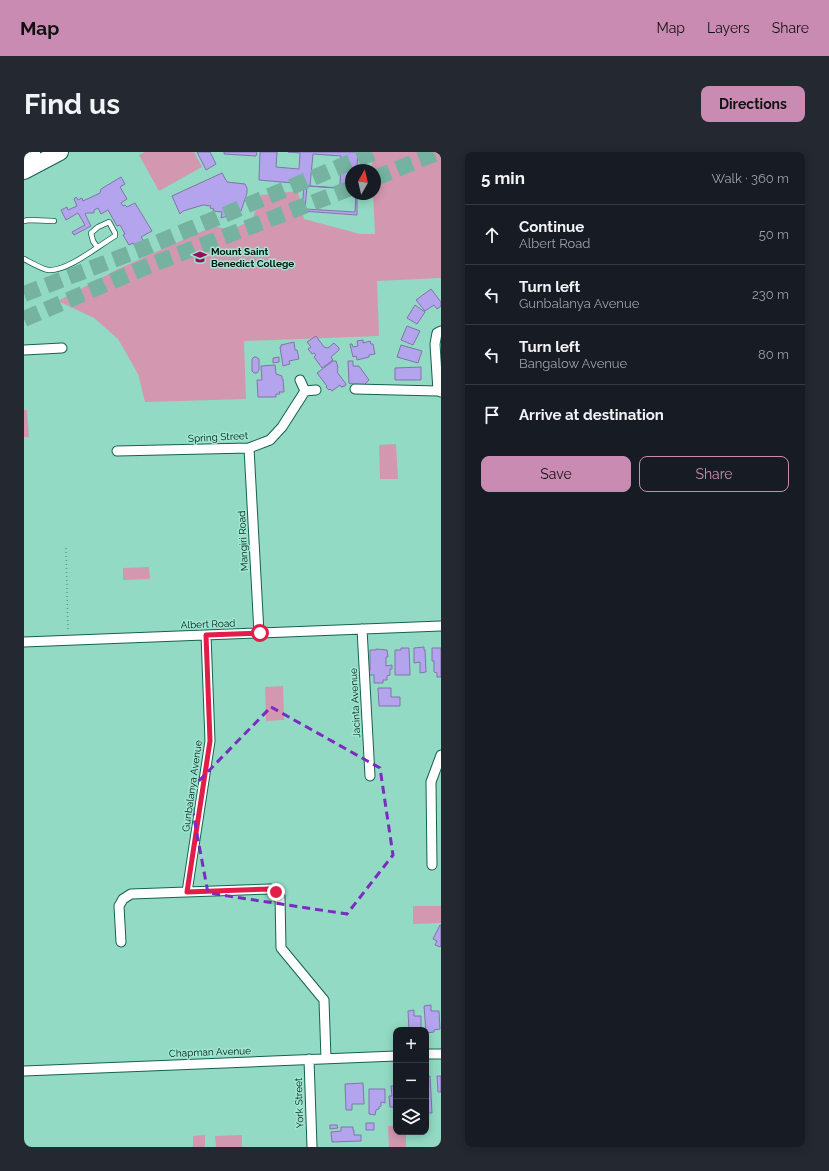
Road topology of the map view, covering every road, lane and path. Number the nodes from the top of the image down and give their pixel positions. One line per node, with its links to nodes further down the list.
1 (32, 152): 3 (highway)
2 (60, 152): 4 (highway)
3 (24, 156)
4 (24, 171)
5 (54, 220): 6 (lane)
6 (24, 221)
7 (97, 247): 7 (lane); 8 (lane)
8 (24, 259)
9 (441, 331): 16 (street)
10 (62, 348): 11 (street)
11 (24, 350)
12 (300, 380): 15 (street)
13 (355, 389): 16 (street)
14 (316, 390): 15 (street)
15 (305, 391): 17 (street, Spring Street)
16 (440, 391)
17 (249, 448): 18 (street, Spring Street); 22 (street, Mangiri Road)
18 (118, 451)
19 (66, 548): 24 (path)
20 (441, 626): 21 (street, Albert Road)
21 (362, 629): 22 (street, Albert Road); 27 (street, Jacinta Avenue)
22 (260, 633): 23 (street, Albert Road)
23 (206, 635): 24 (street, Albert Road); 29 (street, Gunbalanya Avenue)
24 (68, 640): 25 (street, Albert Road)
25 (24, 642)
26 (441, 755): 28 (street)
27 (370, 776)
28 (432, 866)
29 (187, 892): 30 (street); 35 (street)
30 (121, 942)
31 (429, 1054): 32 (street)
32 (441, 1054)
33 (393, 1056): 35 (street, Chapman Avenue)
34 (309, 1059): 35 (street, Chapman Avenue); 36 (street, Chapman Avenue); 37 (street, York Street)
35 (326, 1059)
36 (24, 1071)
37 (312, 1147)

